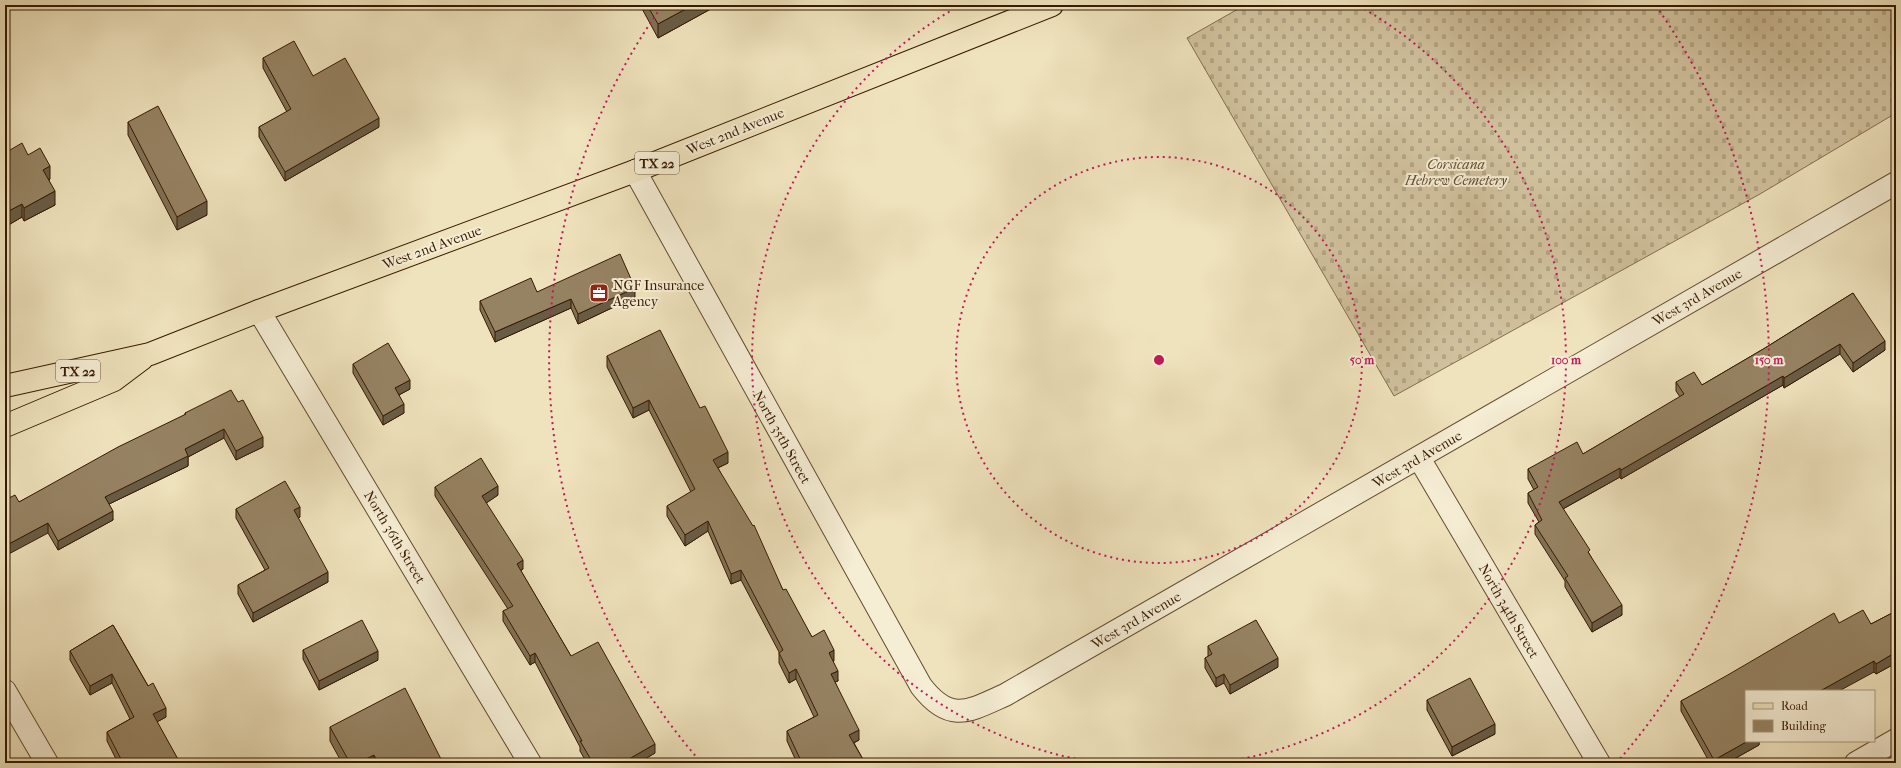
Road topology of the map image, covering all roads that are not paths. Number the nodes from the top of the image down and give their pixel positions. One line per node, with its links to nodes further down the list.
1 (1052, 5): 2 (main road, West 2nd Avenue / TX 22)
2 (635, 171): 4 (main road, West 2nd Avenue / TX 22); 10 (street, North 35th Street)
3 (1896, 183): 8 (street, West 3rd Avenue)
4 (259, 311): 5 (main road, TX 22); 13 (street, North 36th Street)
5 (150, 354): 6 (main road, TX 22); 7 (main road)
6 (5, 386)
7 (5, 426)
8 (1419, 458): 10 (street, West 3rd Avenue); 14 (street, North 34th Street)
9 (5, 691): 12 (street)
10 (932, 701)
11 (1896, 740): 15 (street)
12 (47, 763)
13 (530, 763)
14 (1599, 763)
15 (1856, 763)

